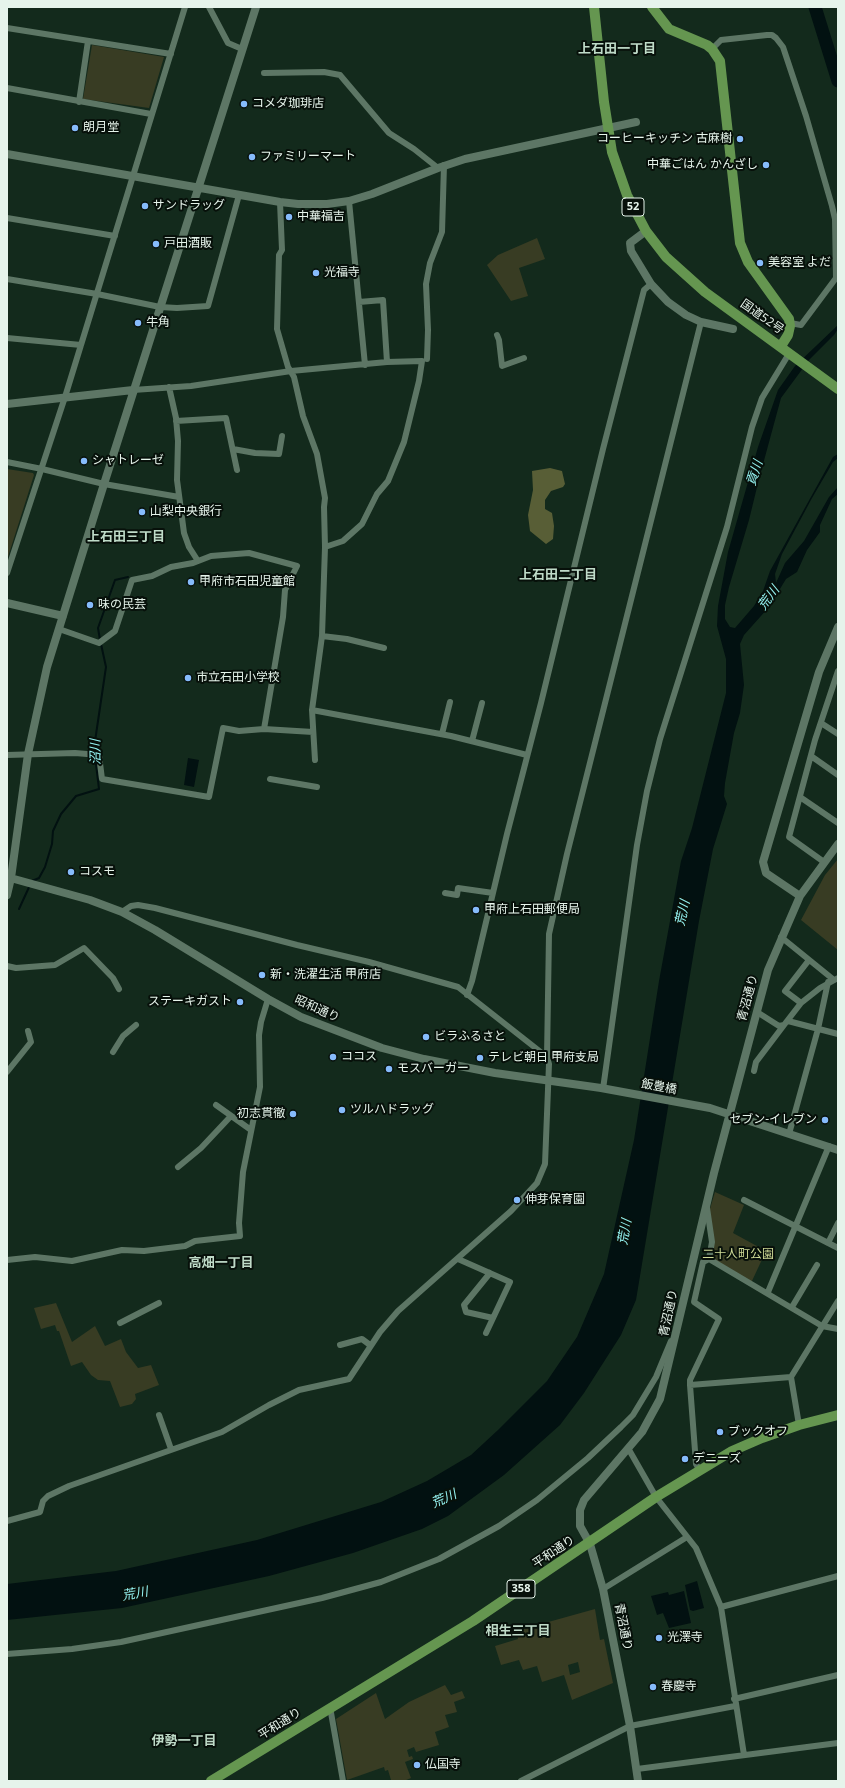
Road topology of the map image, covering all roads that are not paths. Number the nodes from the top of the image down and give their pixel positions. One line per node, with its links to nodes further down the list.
1 (185, 7): 10 (street)
2 (209, 7): 8 (street)
3 (256, 7): 8 (street)
4 (594, 7): 16 (highway, 国道52号 / 52)
5 (652, 7): 9 (highway)
6 (7, 28): 7 (street)
7 (88, 41): 10 (street); 13 (street)
8 (242, 49): 20 (street)
9 (712, 49): 33 (highway, 国道52号); 33 (street)
10 (171, 54): 14 (street)
11 (264, 73): 18 (street)
12 (7, 88): 13 (street)
13 (79, 102): 14 (street)
14 (151, 114): 19 (street)
15 (636, 122): 16 (street)
16 (608, 129): 18 (street); 25 (highway, 国道52号 / 52)
17 (7, 154): 19 (street)
18 (441, 167): 22 (street); 41 (street)
19 (132, 176): 20 (street); 26 (street)
20 (197, 188): 21 (street); 31 (street)
21 (239, 195): 23 (street); 31 (street)
22 (349, 201): 23 (street); 30 (street)
23 (280, 202): 44 (street)
24 (7, 218): 26 (street)
25 (646, 232): 28 (street); 38 (highway, 国道52号 / 52)
26 (115, 236): 29 (street)
27 (7, 279): 29 (street)
28 (651, 284): 32 (street); 79 (street)
29 (97, 294): 31 (street); 37 (street)
30 (359, 302): 42 (street); 43 (street)
31 (160, 307): 47 (street)
32 (701, 322): 34 (street); 110 (street)
33 (790, 323): 38 (highway, 国道52号)
34 (733, 329)
35 (497, 334): 40 (street)
36 (7, 338): 37 (street)
37 (82, 345): 48 (street)
38 (781, 346): 39 (highway, 52)
39 (791, 354): 46 (highway, 52); 114 (street)
40 (524, 358)
41 (424, 360): 42 (street); 58 (street)
42 (387, 362): 43 (street)
43 (365, 364): 44 (street)
44 (291, 371): 45 (street); 58 (street)
45 (169, 387): 47 (street); 50 (street)
46 (838, 389)
47 (134, 390): 48 (street); 56 (street)
48 (65, 397): 49 (street); 54 (street)
49 (7, 404)
50 (176, 421): 52 (street); 57 (street)
51 (282, 436): 52 (street)
52 (233, 449): 55 (street)
53 (7, 462): 54 (street)
54 (42, 469): 56 (street); 60 (street)
55 (237, 470)
56 (104, 484): 57 (street); 62 (street)
57 (179, 497): 59 (street)
58 (326, 547): 65 (street)
59 (198, 561): 64 (street); 72 (street)
60 (7, 573)
61 (7, 603): 62 (street)
62 (62, 616): 64 (street)
63 (838, 627): 93 (street)
64 (58, 629): 77 (street)
65 (322, 636): 66 (street); 70 (street)
66 (384, 648)
67 (838, 671): 71 (street)
68 (450, 702): 74 (street)
69 (482, 703): 76 (street)
70 (312, 710): 73 (street); 74 (street)
71 (821, 723): 75 (street); 80 (street)
72 (264, 729): 73 (street); 77 (street)
73 (313, 732): 81 (street)
74 (442, 734): 76 (street)
75 (838, 734)
76 (472, 741): 79 (street)
77 (28, 754): 78 (street); 89 (street)
78 (7, 755)
79 (527, 755): 91 (street)
80 (811, 756): 82 (street); 85 (street)
81 (315, 760)
82 (838, 775)
83 (270, 778): 84 (street)
84 (317, 787)
85 (800, 797): 86 (street); 88 (street)
86 (838, 823)
87 (838, 844): 88 (street, 青沼通り)
88 (824, 862): 93 (street, 青沼通り)
89 (9, 877): 92 (street); 94 (street, 昭和通り)
90 (445, 893): 91 (street)
91 (493, 893): 100 (street)
92 (7, 896)
93 (800, 896): 95 (street, 青沼通り)
94 (122, 912): 100 (street); 101 (street, 昭和通り)
95 (781, 938): 96 (street); 103 (street, 青沼通り)
96 (809, 960): 98 (street); 102 (street)
97 (7, 966): 99 (street)
98 (833, 980): 102 (street); 106 (street)
99 (119, 990)
100 (468, 995): 110 (street)
101 (268, 999): 113 (street, 昭和通り); 118 (street)
102 (801, 1003): 104 (street)
103 (757, 1012): 104 (street); 116 (street, 青沼通り)
104 (786, 1023): 106 (street); 111 (street)
105 (136, 1025): 109 (street)
106 (818, 1029): 108 (street); 119 (street)
107 (28, 1031): 112 (street)
108 (838, 1034)
109 (113, 1052)
110 (548, 1057): 113 (street)
111 (754, 1071)
112 (7, 1072)
113 (548, 1080): 114 (street, 昭和通り); 129 (street)
114 (603, 1089): 116 (street, 飯豊橋)
115 (216, 1105): 117 (street)
116 (729, 1115): 119 (street); 124 (street, 青沼通り)
117 (231, 1116): 118 (street); 122 (street)
118 (251, 1130): 131 (street)
119 (789, 1134): 120 (street)
120 (829, 1146): 121 (street); 126 (street)
121 (838, 1150)
122 (178, 1167)
123 (744, 1200): 126 (street)
124 (706, 1206): 130 (street); 140 (street, 青沼通り)
125 (838, 1223): 127 (street)
126 (796, 1226): 127 (street); 134 (street)
127 (828, 1243): 128 (street)
128 (838, 1248)
129 (458, 1259): 133 (street); 145 (street)
130 (709, 1259): 134 (street); 147 (street)
131 (7, 1260)
132 (817, 1265): 137 (street)
133 (490, 1273): 138 (street); 138 (street)
134 (768, 1292): 137 (street)
135 (838, 1301): 141 (street)
136 (159, 1303): 139 (street)
137 (792, 1307): 141 (street)
138 (493, 1318): 143 (street)
139 (120, 1323)
140 (678, 1324): 151 (street, 青沼通り); 161 (street)
141 (822, 1326): 142 (street); 146 (street)
142 (838, 1329)
143 (486, 1333)
144 (340, 1345): 145 (street)
145 (370, 1345): 152 (street)
146 (791, 1377): 147 (street); 150 (street)
147 (690, 1385): 153 (street)
148 (159, 1415): 152 (street)
149 (838, 1415): 150 (highway, 平和通り / 358)
150 (799, 1425): 153 (highway, 平和通り / 358)
151 (628, 1448): 154 (street); 157 (street, 青沼通り)
152 (171, 1449): 155 (street)
153 (700, 1471): 154 (highway, 平和通り / 358)
154 (656, 1497): 156 (street); 157 (highway, 平和通り / 358)
155 (7, 1521)
156 (687, 1537): 159 (street); 160 (street)
157 (590, 1544): 159 (street, 青沼通り); 165 (highway, 平和通り / 358)
158 (838, 1576): 160 (street)
159 (603, 1589): 166 (street, 青沼通り)
160 (721, 1607): 163 (street)
161 (7, 1654)
162 (838, 1675): 163 (street)
163 (734, 1699): 164 (street)
164 (735, 1706): 166 (street); 168 (street)
165 (330, 1707): 170 (highway, 平和通り / 358); 171 (street)
166 (630, 1726): 169 (street, 青沼通り); 172 (street)
167 (838, 1743): 168 (street)
168 (744, 1755): 169 (street)
169 (637, 1769): 173 (street, 青沼通り)
170 (212, 1781)
171 (343, 1781)
172 (521, 1781)
173 (638, 1781)

